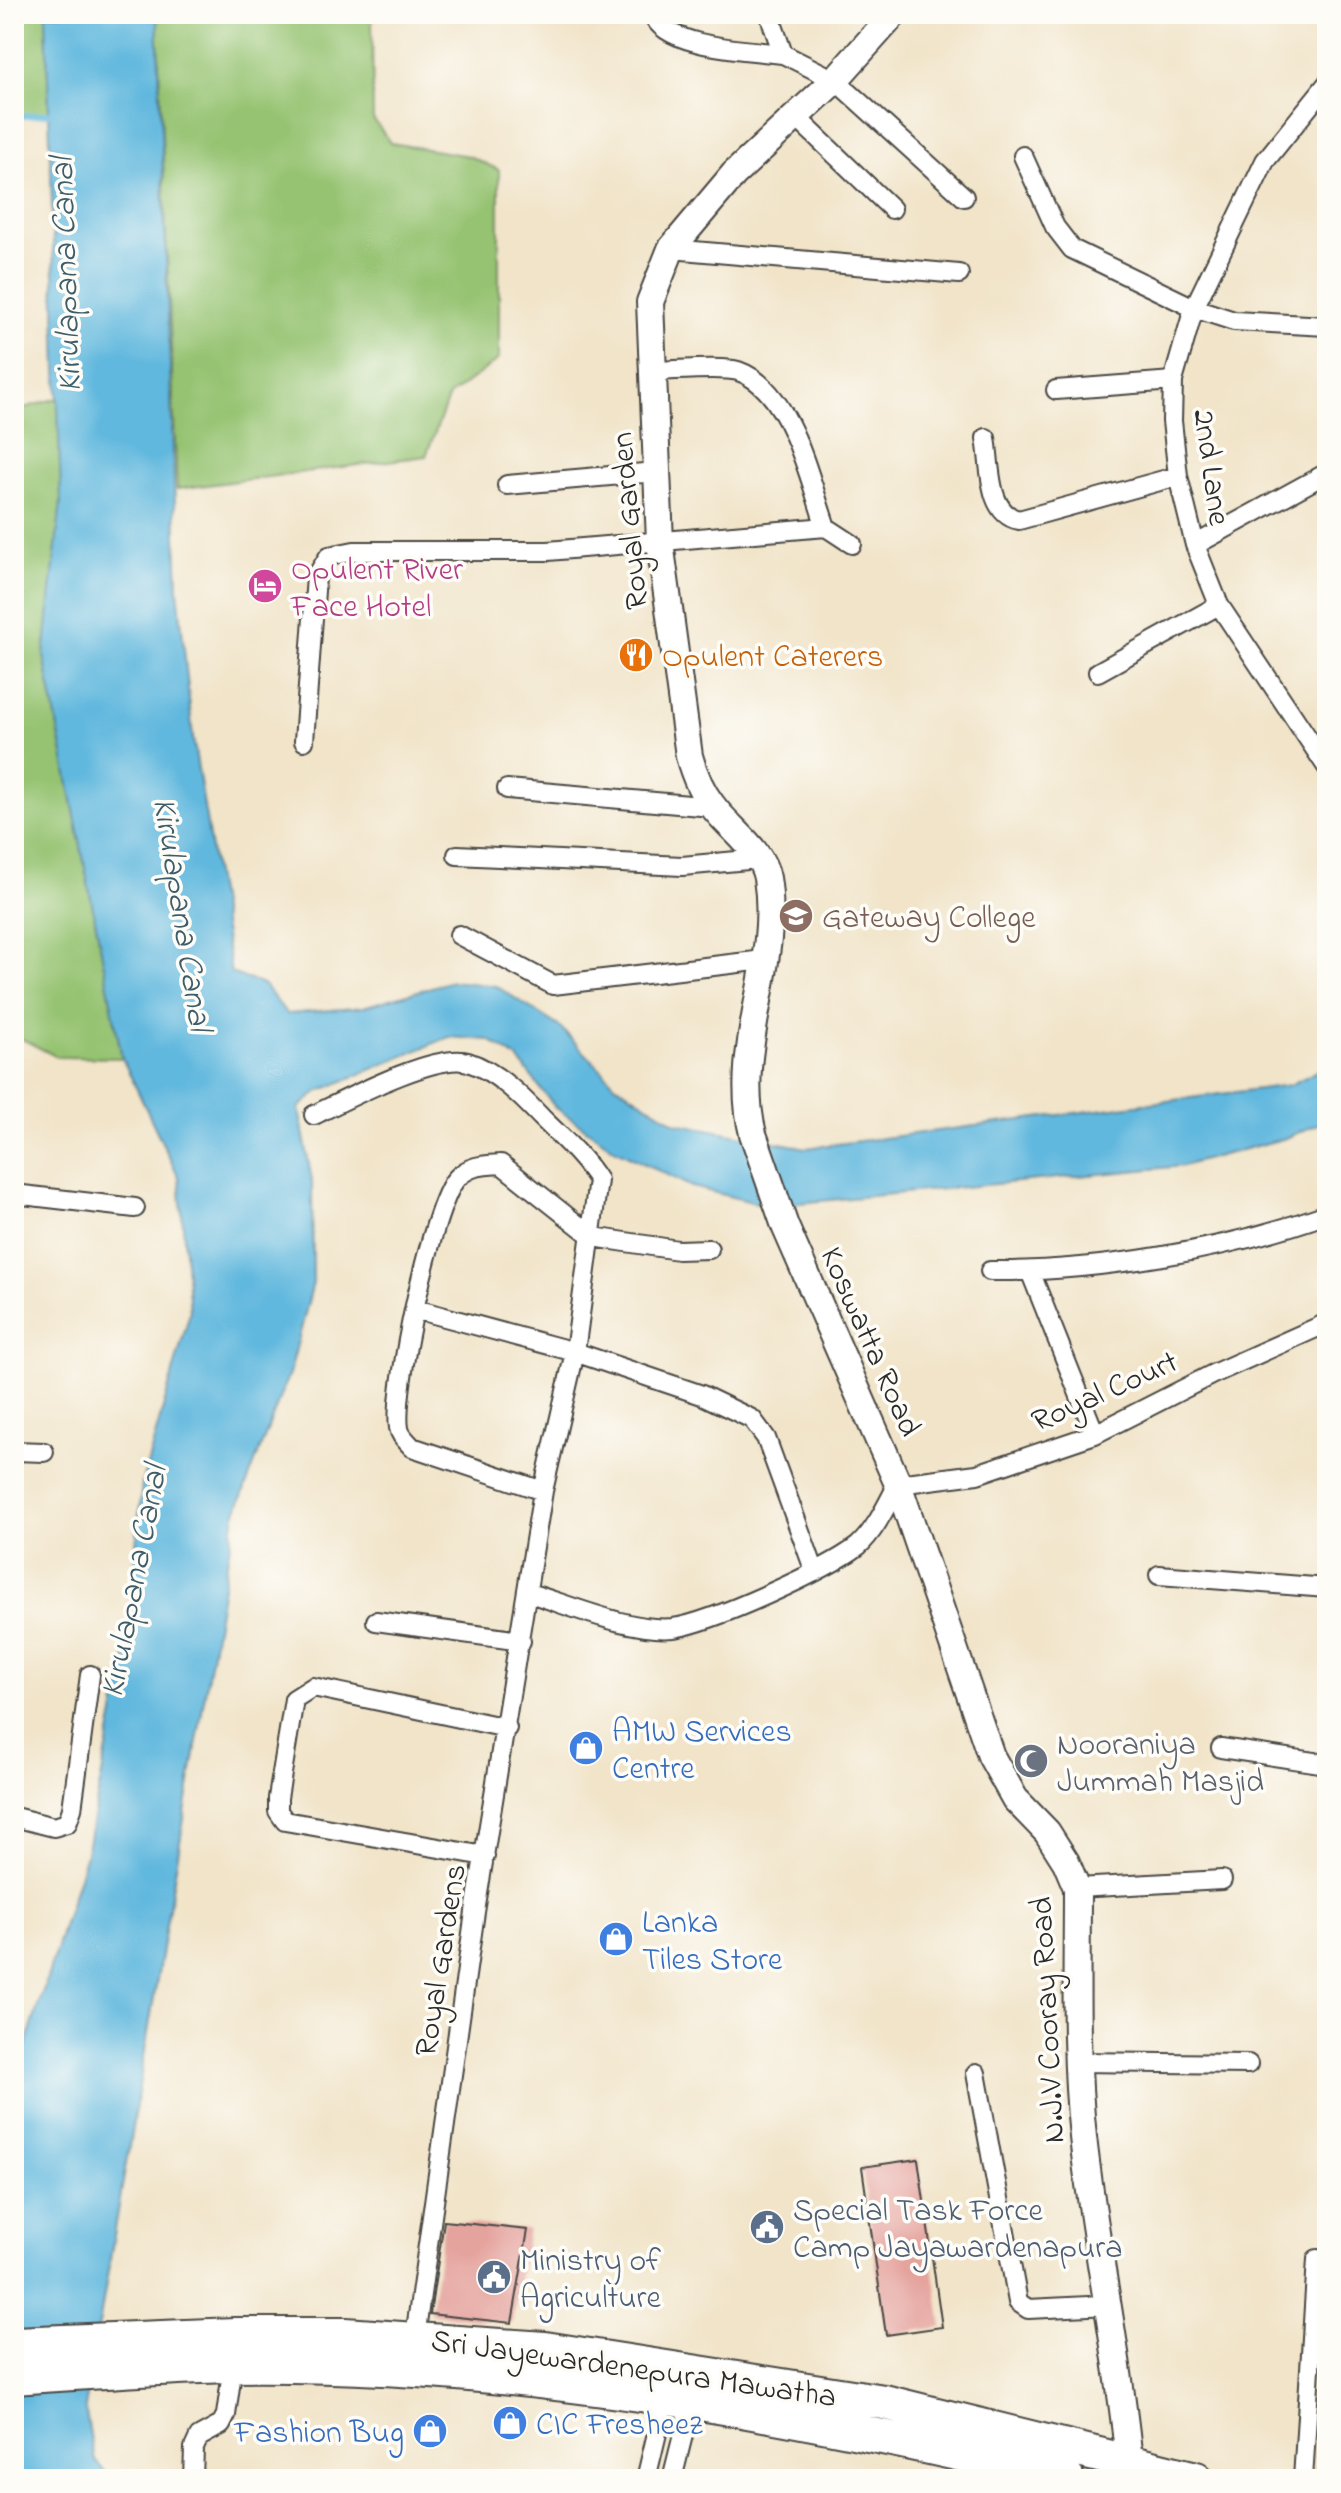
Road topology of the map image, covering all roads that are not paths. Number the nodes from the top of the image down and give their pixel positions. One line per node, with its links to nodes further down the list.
1 (653, 14): 4 (street)
2 (769, 14): 4 (street)
3 (894, 14): 5 (street, Royal Garden)
4 (783, 54): 5 (street)
5 (835, 80): 7 (street, Royal Garden); 9 (street)
6 (1327, 84): 13 (street, 2nd Lane)
7 (795, 116): 10 (street); 11 (street, Royal Garden)
8 (1023, 156): 13 (street)
9 (964, 197)
10 (892, 209)
11 (671, 249): 12 (street); 15 (street, Royal Garden)
12 (959, 274)
13 (1194, 308): 14 (street); 16 (street, 2nd Lane)
14 (1327, 326)
15 (651, 371): 19 (street, Royal Garden); 23 (street)
16 (1173, 381): 17 (street); 21 (street, 2nd Lane)
17 (1056, 390)
18 (986, 438): 21 (street)
19 (656, 472): 22 (street); 24 (street, Royal Garden)
20 (1327, 473): 26 (street)
21 (1178, 476): 26 (street, 2nd Lane)
22 (507, 485)
23 (826, 527): 24 (street); 25 (street)
24 (660, 542): 29 (street); 32 (street, Royal Garden)
25 (852, 544)
26 (1195, 545): 27 (street, 2nd Lane)
27 (1219, 605): 28 (street); 30 (street, 2nd Lane)
28 (1098, 672)
29 (304, 741)
30 (1327, 767)
31 (507, 789): 32 (street)
32 (712, 807): 34 (street, Royal Garden)
33 (457, 855): 34 (street)
34 (759, 859): 36 (street, Royal Garden)
35 (459, 935): 36 (street)
36 (764, 960): 41 (street, Royal Garden)
37 (314, 1115): 42 (street, Royal Gardens)
38 (14, 1194): 39 (street)
39 (135, 1208)
40 (1327, 1214): 45 (street)
41 (785, 1226): 52 (street, Koswatta Road)
42 (593, 1237): 43 (street); 46 (street); 48 (street, Royal Gardens)
43 (709, 1249)
44 (990, 1271): 45 (street)
45 (1030, 1271): 49 (street)
46 (415, 1309): 48 (street); 53 (street)
47 (1327, 1323): 49 (street, Royal Court)
48 (575, 1352): 53 (street, Royal Gardens); 54 (street)
49 (1095, 1434): 52 (street, Royal Court)
50 (14, 1451): 51 (street)
51 (44, 1452)
52 (898, 1484): 54 (street); 58 (street, Koswatta Road)
53 (543, 1491): 57 (street, Royal Gardens)
54 (815, 1572): 57 (street)
55 (1159, 1575): 56 (street)
56 (1327, 1588)
57 (529, 1593): 60 (street, Royal Gardens)
58 (941, 1607): 68 (street, N.J.V Cooray Road)
59 (376, 1621): 60 (street)
60 (521, 1641): 62 (street, Royal Gardens)
61 (90, 1675): 65 (street)
62 (507, 1728): 66 (street, Royal Gardens); 66 (street)
63 (1221, 1748): 64 (street)
64 (1327, 1764)
65 (14, 1817)
66 (485, 1856): 74 (street, Royal Gardens)
67 (1222, 1880): 68 (street)
68 (1077, 1888): 69 (street, N.J.V Cooray Road)
69 (1077, 2062): 70 (street); 73 (street, N.J.V Cooray Road)
70 (1248, 2064)
71 (976, 2073): 73 (street)
72 (1317, 2259): 86 (street)
73 (1109, 2305): 80 (street, N.J.V Cooray Road)
74 (415, 2337): 76 (highway, Sri Jayewardenepura Mawatha); 80 (highway, Sri Jayewardenepura Mawatha)
75 (14, 2344): 76 (highway, Sri Jayewardenepura Mawatha)
76 (111, 2355): 77 (highway, Sri Jayewardenepura Mawatha); 78 (highway, Sri Jayewardenepura Mawatha)
77 (233, 2365): 79 (highway, Sri Jayewardenepura Mawatha); 81 (street)
78 (14, 2377)
79 (678, 2402): 82 (street); 83 (street); 84 (highway, Sri Jayewardenepura Mawatha)
80 (1129, 2462): 85 (highway, Sri Jayewardenepura Mawatha)
81 (193, 2479)
82 (646, 2479)
83 (672, 2479)
84 (1067, 2479)
85 (1196, 2479)
86 (1303, 2479)

